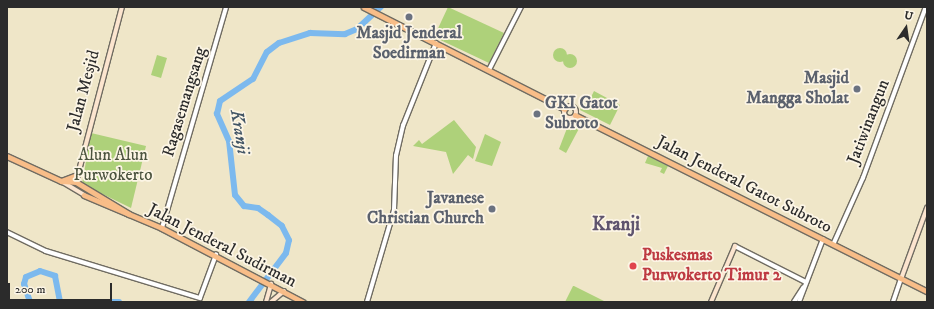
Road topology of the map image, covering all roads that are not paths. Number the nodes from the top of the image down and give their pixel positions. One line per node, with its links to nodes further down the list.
1 (122, 7): 11 (main road, Jalan Mesjid)
2 (226, 7): 17 (street, Ragasemangsang)
3 (520, 7): 7 (street)
4 (926, 7): 20 (street, Jatiwinangun)
5 (366, 8): 6 (main road)
6 (436, 43): 7 (main road); 32 (street)
7 (489, 70): 8 (main road)
8 (565, 109): 9 (main road); 9 (main road)
9 (575, 115): 19 (main road, Jalan Jenderal Gatot Subroto)
10 (7, 156): 12 (main road, Jalan Jenderal Sudirman)
11 (75, 176): 12 (main road); 13 (main road, Jalan Mesjid)
12 (62, 181): 13 (main road, Jalan Jenderal Sudirman); 14 (main road)
13 (76, 182): 16 (main road, Jalan Jenderal Sudirman)
14 (84, 195): 16 (main road, Jalan Jenderal Sudirman)
15 (927, 208): 23 (main road)
16 (129, 214): 17 (main road, Jalan Jenderal Sudirman)
17 (162, 228): 22 (main road, Jalan Jenderal Sudirman)
18 (7, 232): 22 (street)
19 (823, 239): 20 (main road, Jalan Jenderal Gatot Subroto); 24 (street)
20 (833, 245): 23 (main road, Jalan Jenderal Gatot Subroto)
21 (735, 246): 24 (street); 33 (main road)
22 (216, 255): 25 (main road, Jalan Jenderal Sudirman)
23 (901, 279): 28 (main road, Jalan Jenderal Gatot Subroto); 36 (street)
24 (806, 282): 26 (street)
25 (270, 283): 27 (main road, Jalan Jenderal Sudirman); 29 (main road)
26 (803, 288): 34 (street); 35 (street)
27 (284, 291): 30 (main road); 31 (main road, Jalan Jenderal Sudirman)
28 (927, 291)
29 (266, 302)
30 (271, 302)
31 (303, 302)
32 (367, 302)
33 (712, 302)
34 (794, 302)
35 (799, 302)
36 (893, 302)

